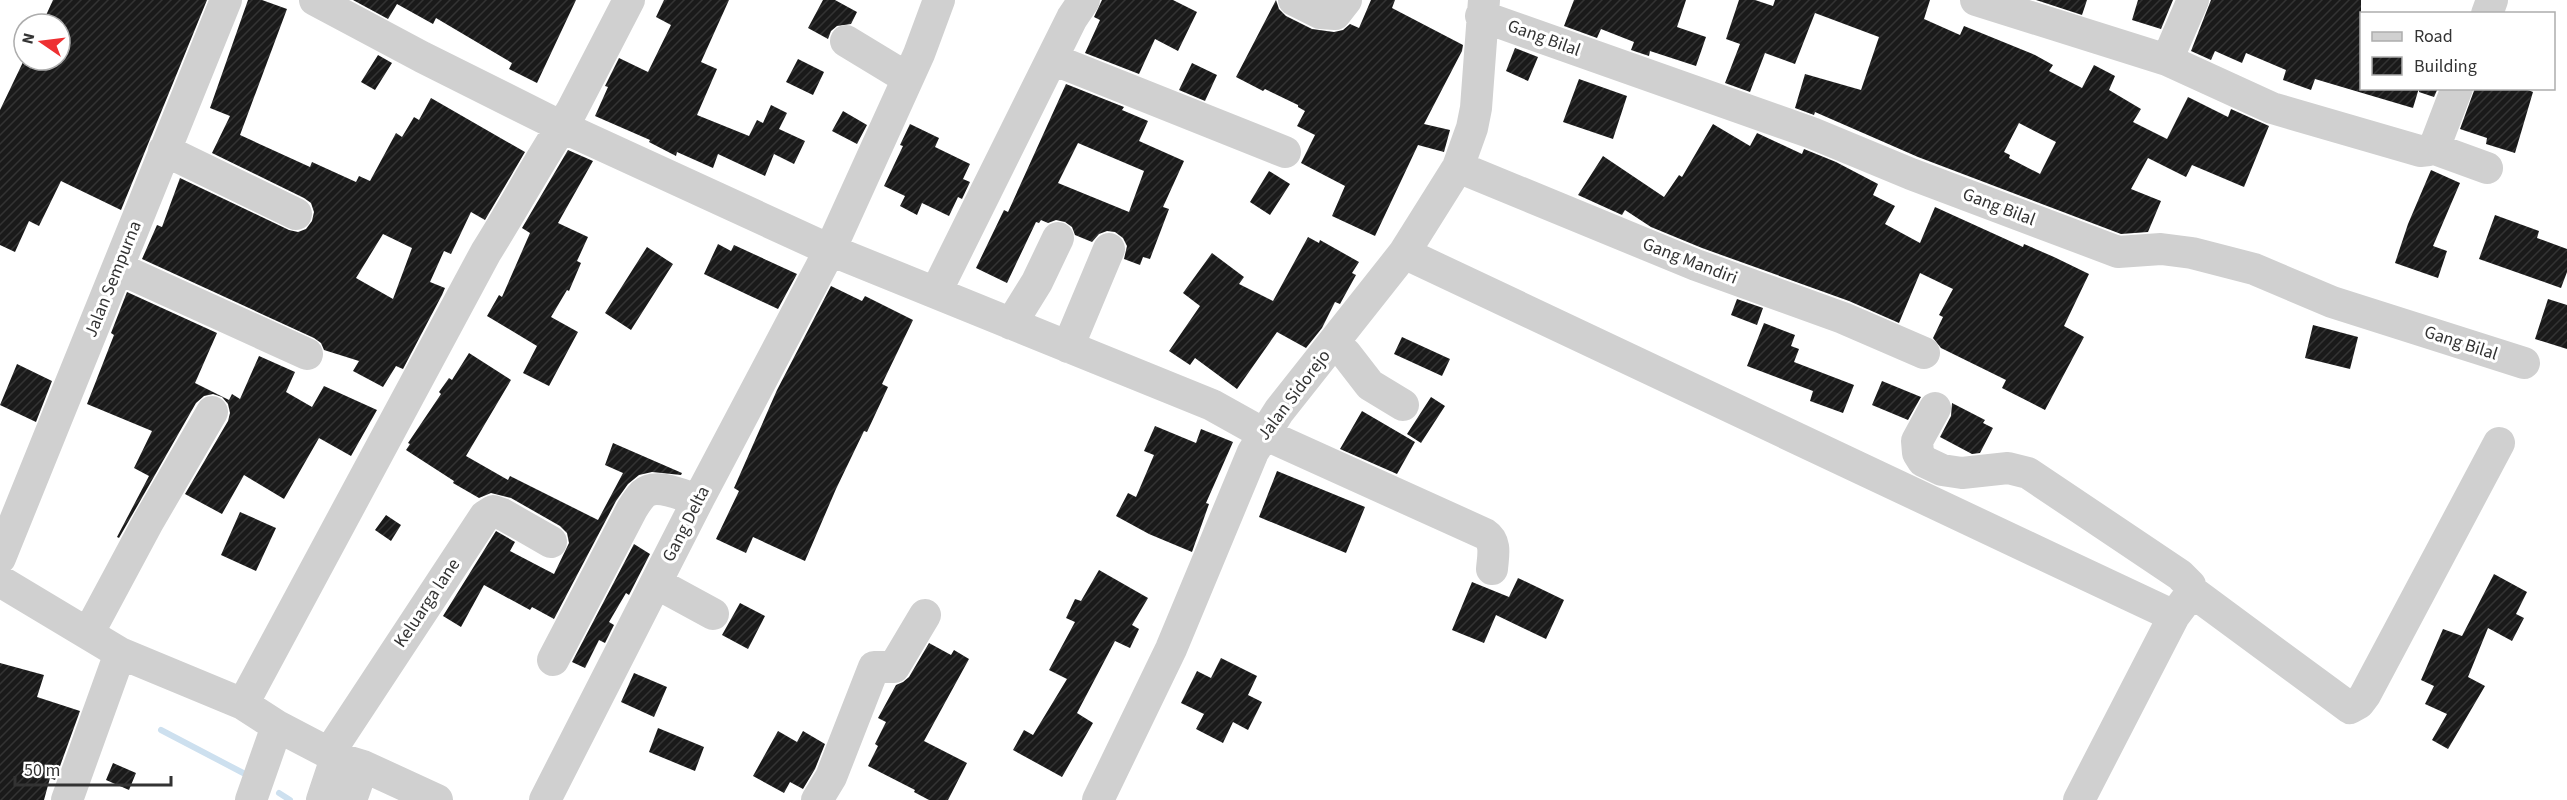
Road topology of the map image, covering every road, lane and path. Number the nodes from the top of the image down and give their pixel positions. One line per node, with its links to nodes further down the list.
1 (226, 0): 18 (street, Jalan Sempurna)
2 (629, 0): 16 (street)
3 (939, 0): 14 (street, Gang Delta)
4 (1084, 0): 12 (street)
5 (1293, 0): 6 (street)
6 (1346, 0)
7 (1976, 0): 13 (street)
8 (2193, 0): 13 (street)
9 (325, 2): 16 (street)
10 (1483, 8): 20 (street, Jalan Sidorejo); 34 (street, Gang Bilal)
11 (846, 41): 14 (street)
12 (1052, 59): 19 (street); 28 (street)
13 (2167, 60): 17 (street)
14 (907, 78): 25 (street, Gang Delta)
15 (2456, 90): 17 (street)
16 (560, 126): 25 (street); 53 (street)
17 (2432, 147): 21 (street)
18 (164, 150): 22 (street); 27 (street, Jalan Sempurna)
19 (1285, 152)
20 (1458, 167): 26 (street, Jalan Sidorejo); 32 (street, Gang Mandiri)
21 (2487, 168)
22 (296, 214)
23 (1058, 238): 29 (street)
24 (1109, 249): 31 (street)
25 (830, 250): 28 (street); 40 (street, Gang Delta)
26 (1404, 253): 30 (street, Jalan Sidorejo); 49 (street)
27 (118, 268): 33 (street); 42 (street, Jalan Sempurna)
28 (936, 292): 29 (street)
29 (1011, 324): 31 (street)
30 (1333, 343): 35 (street); 38 (street, Jalan Sidorejo)
31 (1068, 347): 38 (street)
32 (1924, 353)
33 (307, 354)
34 (2524, 363)
35 (1403, 405)
36 (1935, 408): 46 (street)
37 (212, 412): 50 (street)
38 (1264, 434): 43 (street); 63 (street, Jalan Sidorejo)
39 (2499, 443): 46 (street)
40 (698, 500): 45 (street, Gang Delta); 52 (street)
41 (551, 542): 55 (street, Keluarga lane)
42 (0, 558)
43 (1492, 569)
44 (0, 581): 50 (street)
45 (656, 583): 47 (street); 61 (street, Gang Delta)
46 (2190, 590): 49 (street)
47 (713, 614)
48 (925, 615): 62 (street)
49 (2175, 616): 64 (street)
50 (89, 632): 51 (street)
51 (120, 653): 53 (street); 56 (street)
52 (553, 660)
53 (243, 704): 54 (street)
54 (277, 726): 55 (street); 57 (street)
55 (344, 759): 58 (street); 59 (street); 60 (street)
56 (67, 800)
57 (251, 800)
58 (322, 800)
59 (351, 800)
60 (436, 800)
61 (545, 800)
62 (817, 800)
63 (1098, 800)
64 (2079, 800)

